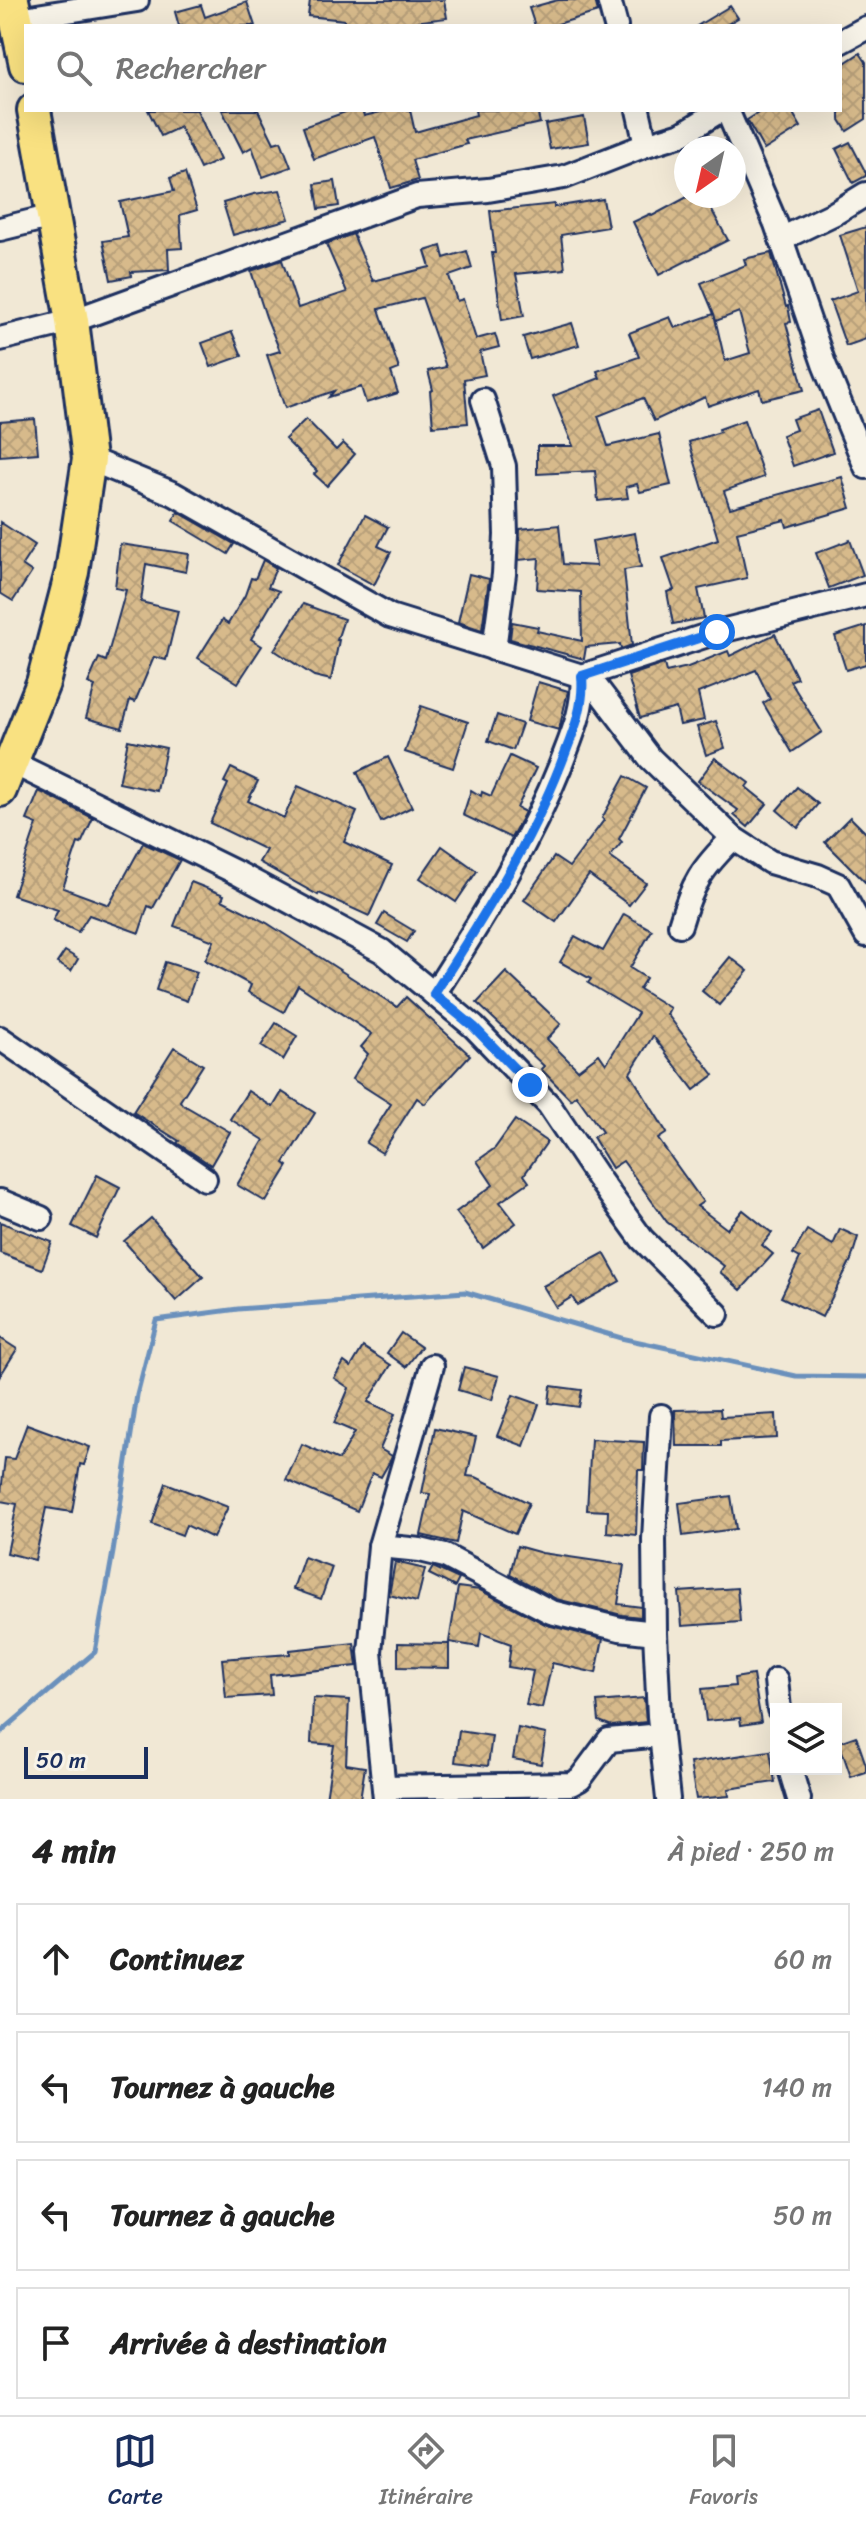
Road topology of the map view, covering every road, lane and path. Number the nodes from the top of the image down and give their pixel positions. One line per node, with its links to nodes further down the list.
1 (137, 0): 3 (street)
2 (609, 0): 4 (street)
3 (15, 9): 7 (highway)
4 (615, 24)
5 (866, 28): 6 (street)
6 (842, 41)
7 (24, 55)
8 (34, 112): 14 (highway)
9 (638, 112): 12 (street)
10 (718, 112): 12 (street)
11 (728, 112): 16 (street)
12 (646, 145): 17 (street)
13 (866, 194): 16 (street)
14 (53, 216): 15 (street); 17 (highway)
15 (0, 229)
16 (781, 239): 20 (street)
17 (72, 321): 18 (street); 21 (highway)
18 (0, 339)
19 (483, 400): 24 (street)
20 (860, 433): 22 (street)
21 (89, 459): 24 (street); 26 (highway)
22 (866, 467)
23 (866, 595): 25 (street)
24 (494, 649): 25 (street)
25 (582, 676): 27 (street); 30 (street)
26 (6, 776): 30 (street)
27 (733, 838): 28 (street); 29 (street)
28 (680, 925)
29 (866, 935)
30 (434, 994): 35 (street)
31 (0, 1038): 32 (street)
32 (205, 1179)
33 (0, 1201): 34 (street)
34 (41, 1218)
35 (717, 1314)
36 (432, 1366): 38 (street)
37 (661, 1416): 39 (street)
38 (380, 1546): 39 (street); 44 (street)
39 (655, 1633): 42 (street)
40 (776, 1680): 41 (street)
41 (778, 1703)
42 (661, 1735): 44 (street); 45 (street)
43 (792, 1775): 46 (street)
44 (384, 1793)
45 (668, 1799)
46 (799, 1799)

